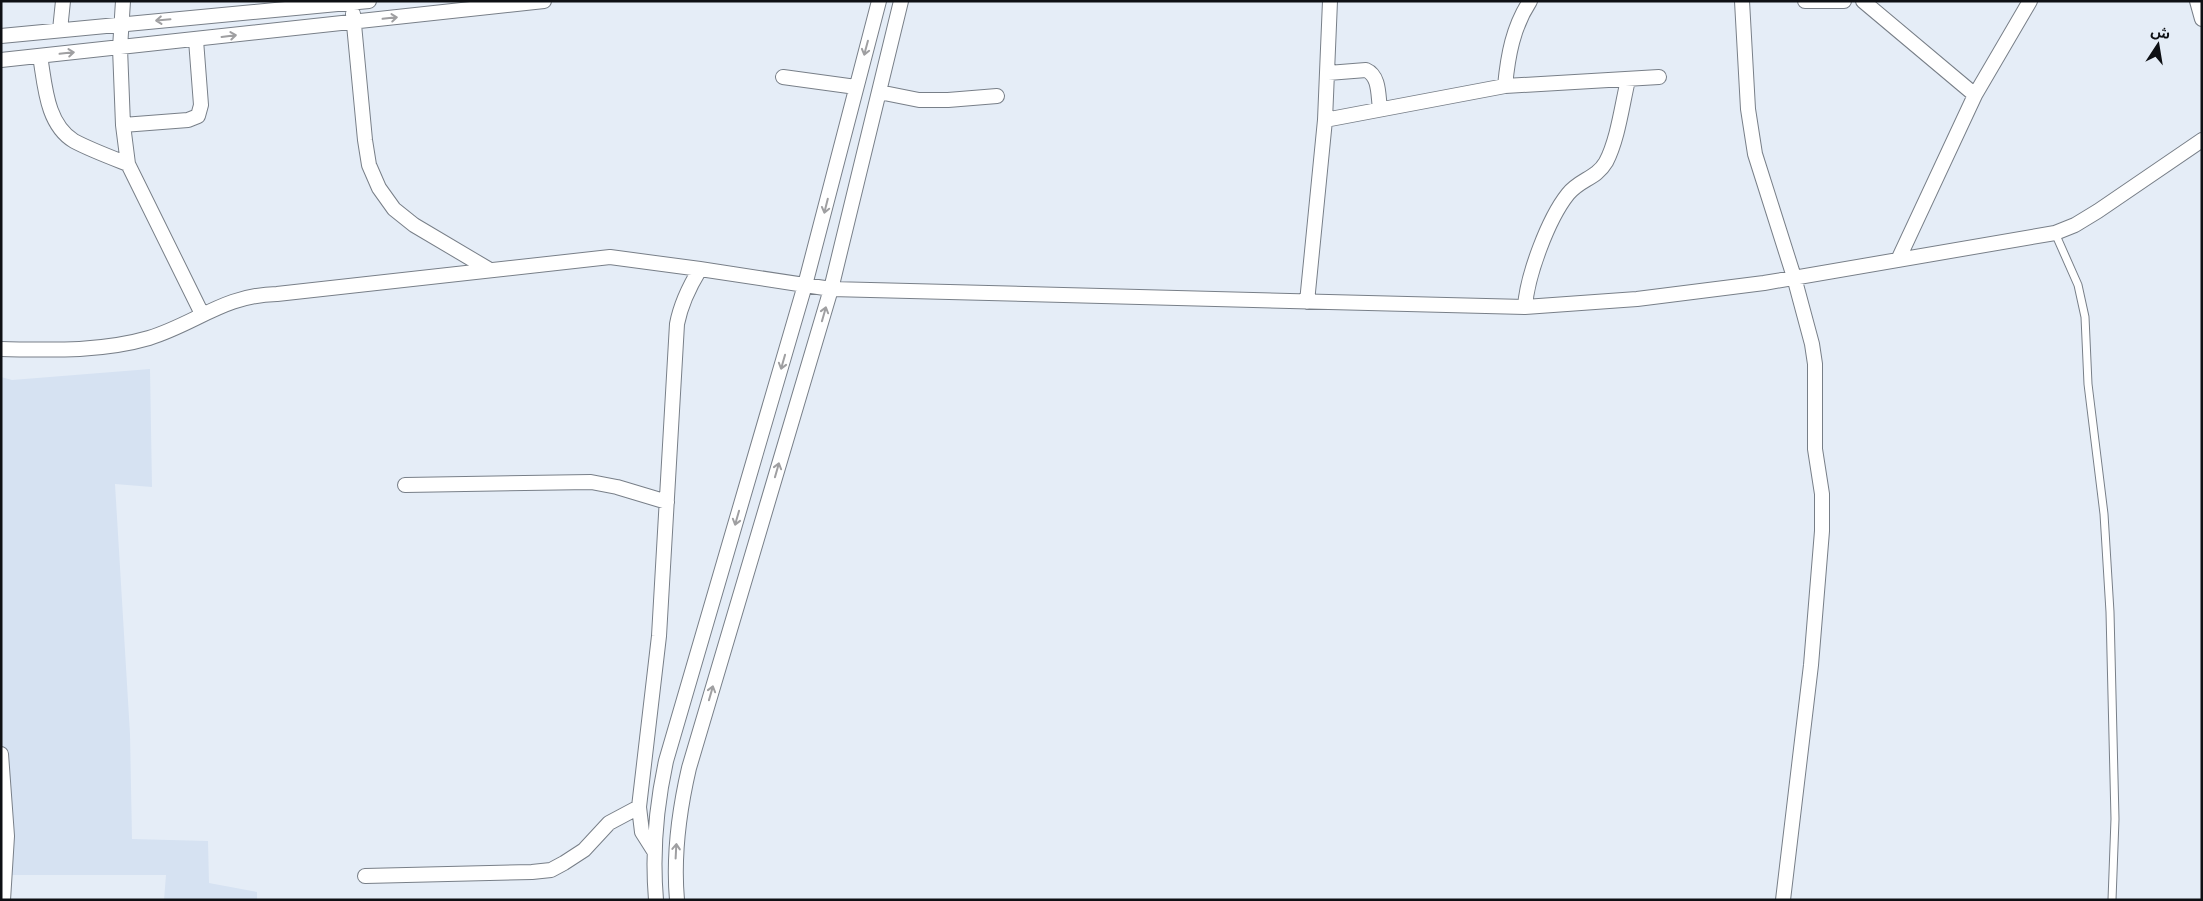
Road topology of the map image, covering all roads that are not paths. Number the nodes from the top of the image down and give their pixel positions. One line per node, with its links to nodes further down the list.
1 (63, 1): 19 (street)
2 (123, 1): 18 (street)
3 (368, 1): 15 (street)
4 (544, 1): 17 (street, one-way to 4)
5 (879, 1): 30 (street, one-way to 30)
6 (901, 1): 31 (street)
7 (1330, 1): 25 (street)
8 (1530, 1): 29 (street)
9 (1742, 1): 43 (street)
10 (1805, 1): 11 (street)
11 (1844, 1)
12 (1863, 1): 32 (street)
13 (2030, 1): 32 (street)
14 (2197, 1): 16 (street)
15 (354, 2): 17 (street); 18 (street, one-way to 18)
16 (2202, 19)
17 (353, 22): 21 (street, one-way to 17); 42 (street)
18 (120, 24): 19 (street); 22 (street)
19 (60, 30): 20 (street)
20 (1, 36)
21 (196, 40): 22 (street); 36 (street)
22 (120, 48): 23 (street, one-way to 22); 36 (street)
23 (40, 56): 24 (street); 38 (street)
24 (1, 60)
25 (1328, 73): 34 (street); 35 (street)
26 (783, 77): 30 (street)
27 (1658, 77): 28 (street)
28 (1628, 80): 29 (street); 47 (street)
29 (1505, 86): 34 (street)
30 (856, 87): 44 (street, one-way to 44)
31 (879, 92): 33 (street); 45 (street)
32 (1975, 95): 40 (street)
33 (997, 96)
34 (1380, 109): 35 (street)
35 (1325, 120): 46 (street)
36 (123, 125): 38 (street)
37 (2202, 140): 39 (street)
38 (128, 164): 48 (street)
39 (2055, 233): 40 (street); 60 (lane)
40 (1898, 260): 43 (street)
41 (700, 269): 42 (street); 44 (street); 51 (street)
42 (490, 270): 48 (street)
43 (1794, 277): 47 (street); 59 (street)
44 (805, 286): 45 (street); 54 (street, one-way to 54)
45 (831, 289): 46 (street); 58 (street, one-way to 45)
46 (1307, 302): 47 (street)
47 (1525, 308)
48 (202, 314): 49 (street)
49 (1, 349)
50 (405, 484): 51 (street)
51 (667, 502): 53 (street)
52 (1, 754): 56 (street)
53 (639, 807): 54 (street); 55 (street)
54 (654, 851): 57 (street)
55 (365, 876)
56 (3, 900)
57 (656, 900)
58 (678, 900)
59 (1783, 900)
60 (2112, 900)

